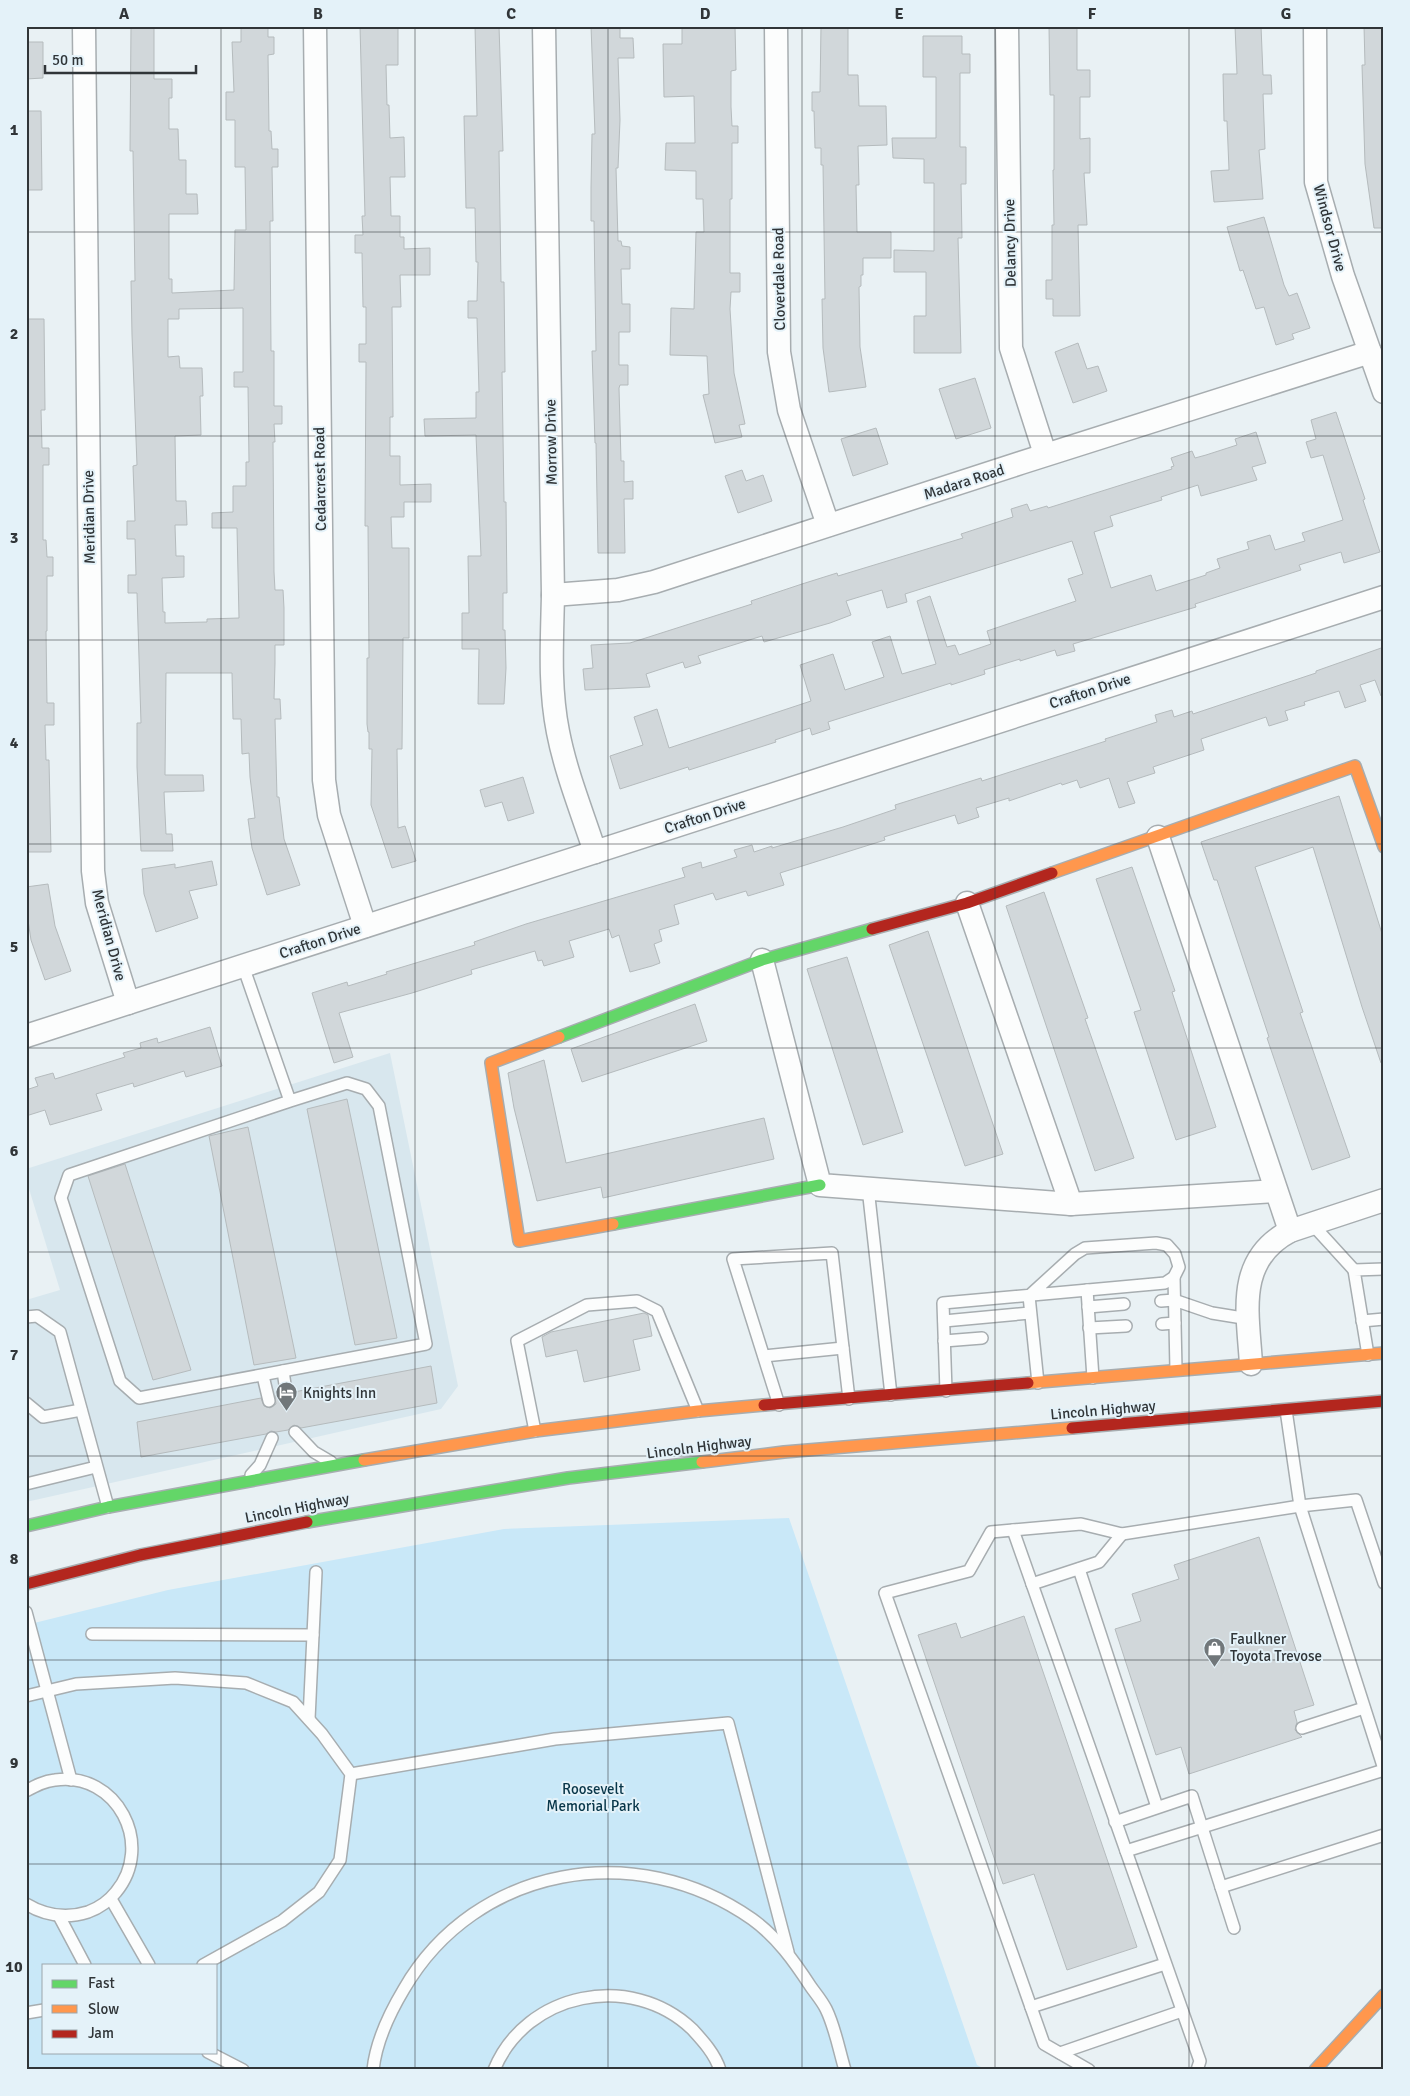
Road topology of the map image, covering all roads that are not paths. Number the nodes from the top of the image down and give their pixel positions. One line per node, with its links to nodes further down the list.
1 (84, 26): 20 (street, Meridian Drive)
2 (315, 26): 17 (street, Cedarcrest Road)
3 (544, 26): 11 (street, Morrow Drive)
4 (776, 26): 10 (street, Cloverdale Road)
5 (1007, 26): 9 (street, Delancy Drive)
6 (1315, 26): 7 (street, Windsor Drive)
7 (1370, 352): 8 (street, Windsor Drive); 9 (street, Madara Road)
8 (1384, 392)
9 (1045, 454): 10 (street, Madara Road)
10 (828, 525): 11 (street, Madara Road)
11 (553, 595): 15 (street, Morrow Drive)
12 (1384, 596): 15 (street, Crafton Drive)
13 (1158, 837): 14 (main road); 16 (main road); 25 (street)
14 (1384, 847)
15 (595, 852): 17 (street, Crafton Drive)
16 (968, 903): 18 (main road); 27 (street)
17 (365, 926): 19 (street, Crafton Drive)
18 (762, 960): 23 (street); 23 (main road)
19 (243, 966): 20 (street, Crafton Drive); 22 (lane)
20 (128, 1003): 21 (street, Crafton Drive)
21 (26, 1036)
22 (290, 1100): 58 (lane); 60 (lane)
23 (820, 1185): 24 (street)
24 (868, 1188): 27 (street); 64 (lane)
25 (1276, 1191): 27 (street); 29 (street)
26 (1384, 1200): 28 (street)
27 (1071, 1204)
28 (1312, 1224): 29 (street); 31 (lane)
29 (1290, 1231): 41 (street)
30 (1384, 1269): 31 (lane)
31 (1354, 1270): 44 (lane)
32 (1170, 1280): 33 (lane); 34 (lane); 35 (lane)
33 (1087, 1290): 34 (lane); 38 (lane)
34 (1029, 1296): 39 (lane); 43 (lane)
35 (1174, 1300): 36 (lane); 41 (lane); 45 (lane)
36 (1161, 1301)
37 (1124, 1304): 38 (lane)
38 (1088, 1307): 48 (lane)
39 (1030, 1313): 43 (lane); 49 (lane)
40 (26, 1317): 71 (lane)
41 (1249, 1319): 57 (street)
42 (1384, 1319): 44 (lane)
43 (944, 1321): 52 (lane)
44 (1362, 1321): 55 (lane)
45 (1175, 1323): 46 (lane); 59 (lane)
46 (1162, 1324)
47 (1126, 1326): 48 (lane)
48 (1089, 1328): 61 (lane)
49 (1033, 1335): 50 (lane); 62 (lane)
50 (1020, 1336)
51 (982, 1338): 52 (lane)
52 (944, 1341): 63 (lane)
53 (843, 1348): 56 (lane); 56 (lane); 66 (lane)
54 (1384, 1353): 55 (main road)
55 (1368, 1355): 57 (main road)
56 (764, 1356): 70 (lane)
57 (1251, 1364): 59 (main road)
58 (283, 1371): 60 (lane); 65 (lane)
59 (1176, 1371): 61 (main road)
60 (263, 1376): 67 (lane)
61 (1093, 1378): 62 (main road)
62 (1038, 1383): 63 (main road)
63 (946, 1391): 64 (main road)
64 (892, 1395): 66 (main road)
65 (287, 1398)
66 (849, 1399): 70 (main road)
67 (269, 1401)
68 (1382, 1402): 72 (main road, Lincoln Highway); 74 (lane)
69 (26, 1403): 71 (lane)
70 (780, 1405): 73 (main road)
71 (81, 1410): 79 (lane)
72 (1286, 1410): 82 (lane); 90 (main road, Lincoln Highway)
73 (698, 1411): 75 (main road); 75 (lane)
74 (1384, 1416)
75 (535, 1431): 78 (main road)
76 (295, 1432): 78 (lane)
77 (272, 1438): 80 (lane)
78 (337, 1465): 80 (main road)
79 (96, 1467): 81 (lane); 83 (lane)
80 (248, 1480): 83 (main road)
81 (26, 1484)
82 (1300, 1506): 86 (lane); 89 (lane); 97 (lane)
83 (108, 1507): 84 (main road)
84 (26, 1526)
85 (1013, 1530): 86 (lane); 91 (lane); 120 (lane)
86 (1122, 1534): 87 (lane)
87 (1079, 1569): 91 (lane); 104 (lane)
88 (316, 1572): 94 (lane)
89 (1384, 1583)
90 (26, 1584)
91 (1032, 1584): 105 (lane)
92 (26, 1612): 95 (lane)
93 (92, 1634): 94 (lane)
94 (313, 1635): 98 (lane)
95 (48, 1691): 96 (lane); 98 (lane); 102 (lane)
96 (26, 1696)
97 (1364, 1708): 99 (lane); 100 (lane)
98 (309, 1719): 101 (lane)
99 (1302, 1728)
100 (1384, 1770): 106 (lane)
101 (351, 1774): 114 (lane); 117 (lane)
102 (71, 1780): 103 (lane); 110 (lane)
103 (26, 1791)
104 (1157, 1807): 105 (lane); 106 (lane)
105 (1115, 1822): 108 (lane)
106 (1202, 1827): 108 (lane); 109 (lane)
107 (1384, 1836): 109 (lane)
108 (1126, 1851): 118 (lane)
109 (1221, 1887): 113 (lane)
110 (111, 1898): 112 (lane); 116 (lane)
111 (26, 1904): 112 (lane)
112 (59, 1916): 115 (lane)
113 (1234, 1928)
114 (788, 1952): 127 (lane); 130 (lane)
115 (84, 1964)
116 (148, 1964)
117 (205, 1964)
118 (1165, 1964): 120 (lane); 122 (lane)
119 (1384, 1994): 133 (main road)
120 (1031, 2007): 125 (lane)
121 (42, 2010): 123 (lane)
122 (1182, 2011): 125 (lane); 132 (lane)
123 (26, 2013)
124 (212, 2054): 126 (lane)
125 (1060, 2054): 131 (lane)
126 (243, 2070)
127 (373, 2070)
128 (494, 2070): 129 (lane)
129 (720, 2070)
130 (845, 2070)
131 (1089, 2070)
132 (1197, 2070)
133 (1315, 2070)

